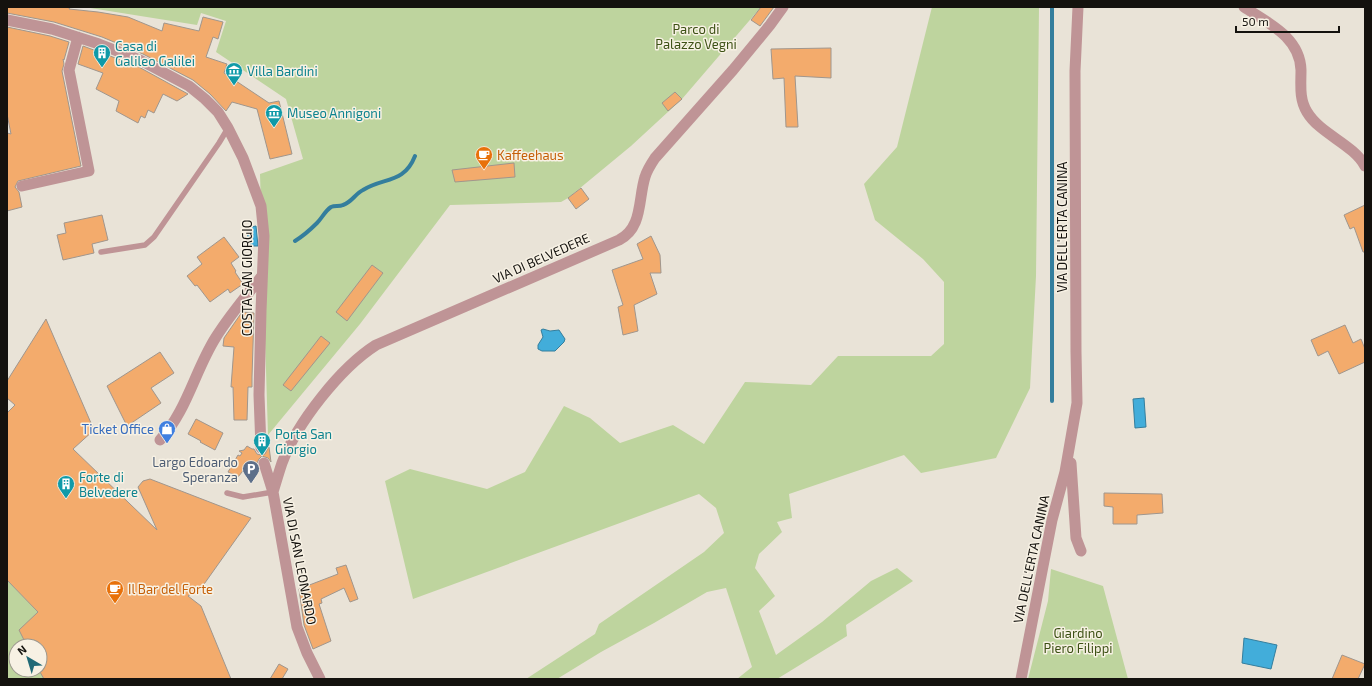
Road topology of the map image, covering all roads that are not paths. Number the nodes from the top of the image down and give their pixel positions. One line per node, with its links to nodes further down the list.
1 (783, 7): 15 (street, VIA DI BELVEDERE)
2 (1078, 7): 12 (street, VIA DELL'ERTA CANINA)
3 (1244, 7): 7 (street)
4 (7, 20): 5 (street, COSTA SAN GIORGIO)
5 (78, 37): 6 (street, COSTA SAN GIORGIO); 8 (street)
6 (228, 128): 9 (lane); 10 (street, COSTA SAN GIORGIO)
7 (1365, 166)
8 (22, 186)
9 (100, 252)
10 (262, 276): 11 (street); 13 (street, COSTA SAN GIORGIO)
11 (160, 440)
12 (1070, 446): 17 (street, VIA DELL'ERTA CANINA); 19 (street, VIA DELL'ERTA CANINA)
13 (261, 448)
14 (264, 463): 15 (street)
15 (273, 492): 16 (lane); 18 (street, VIA DI SAN LEONARDO)
16 (227, 493)
17 (1081, 551)
18 (320, 679)
19 (1021, 679)

